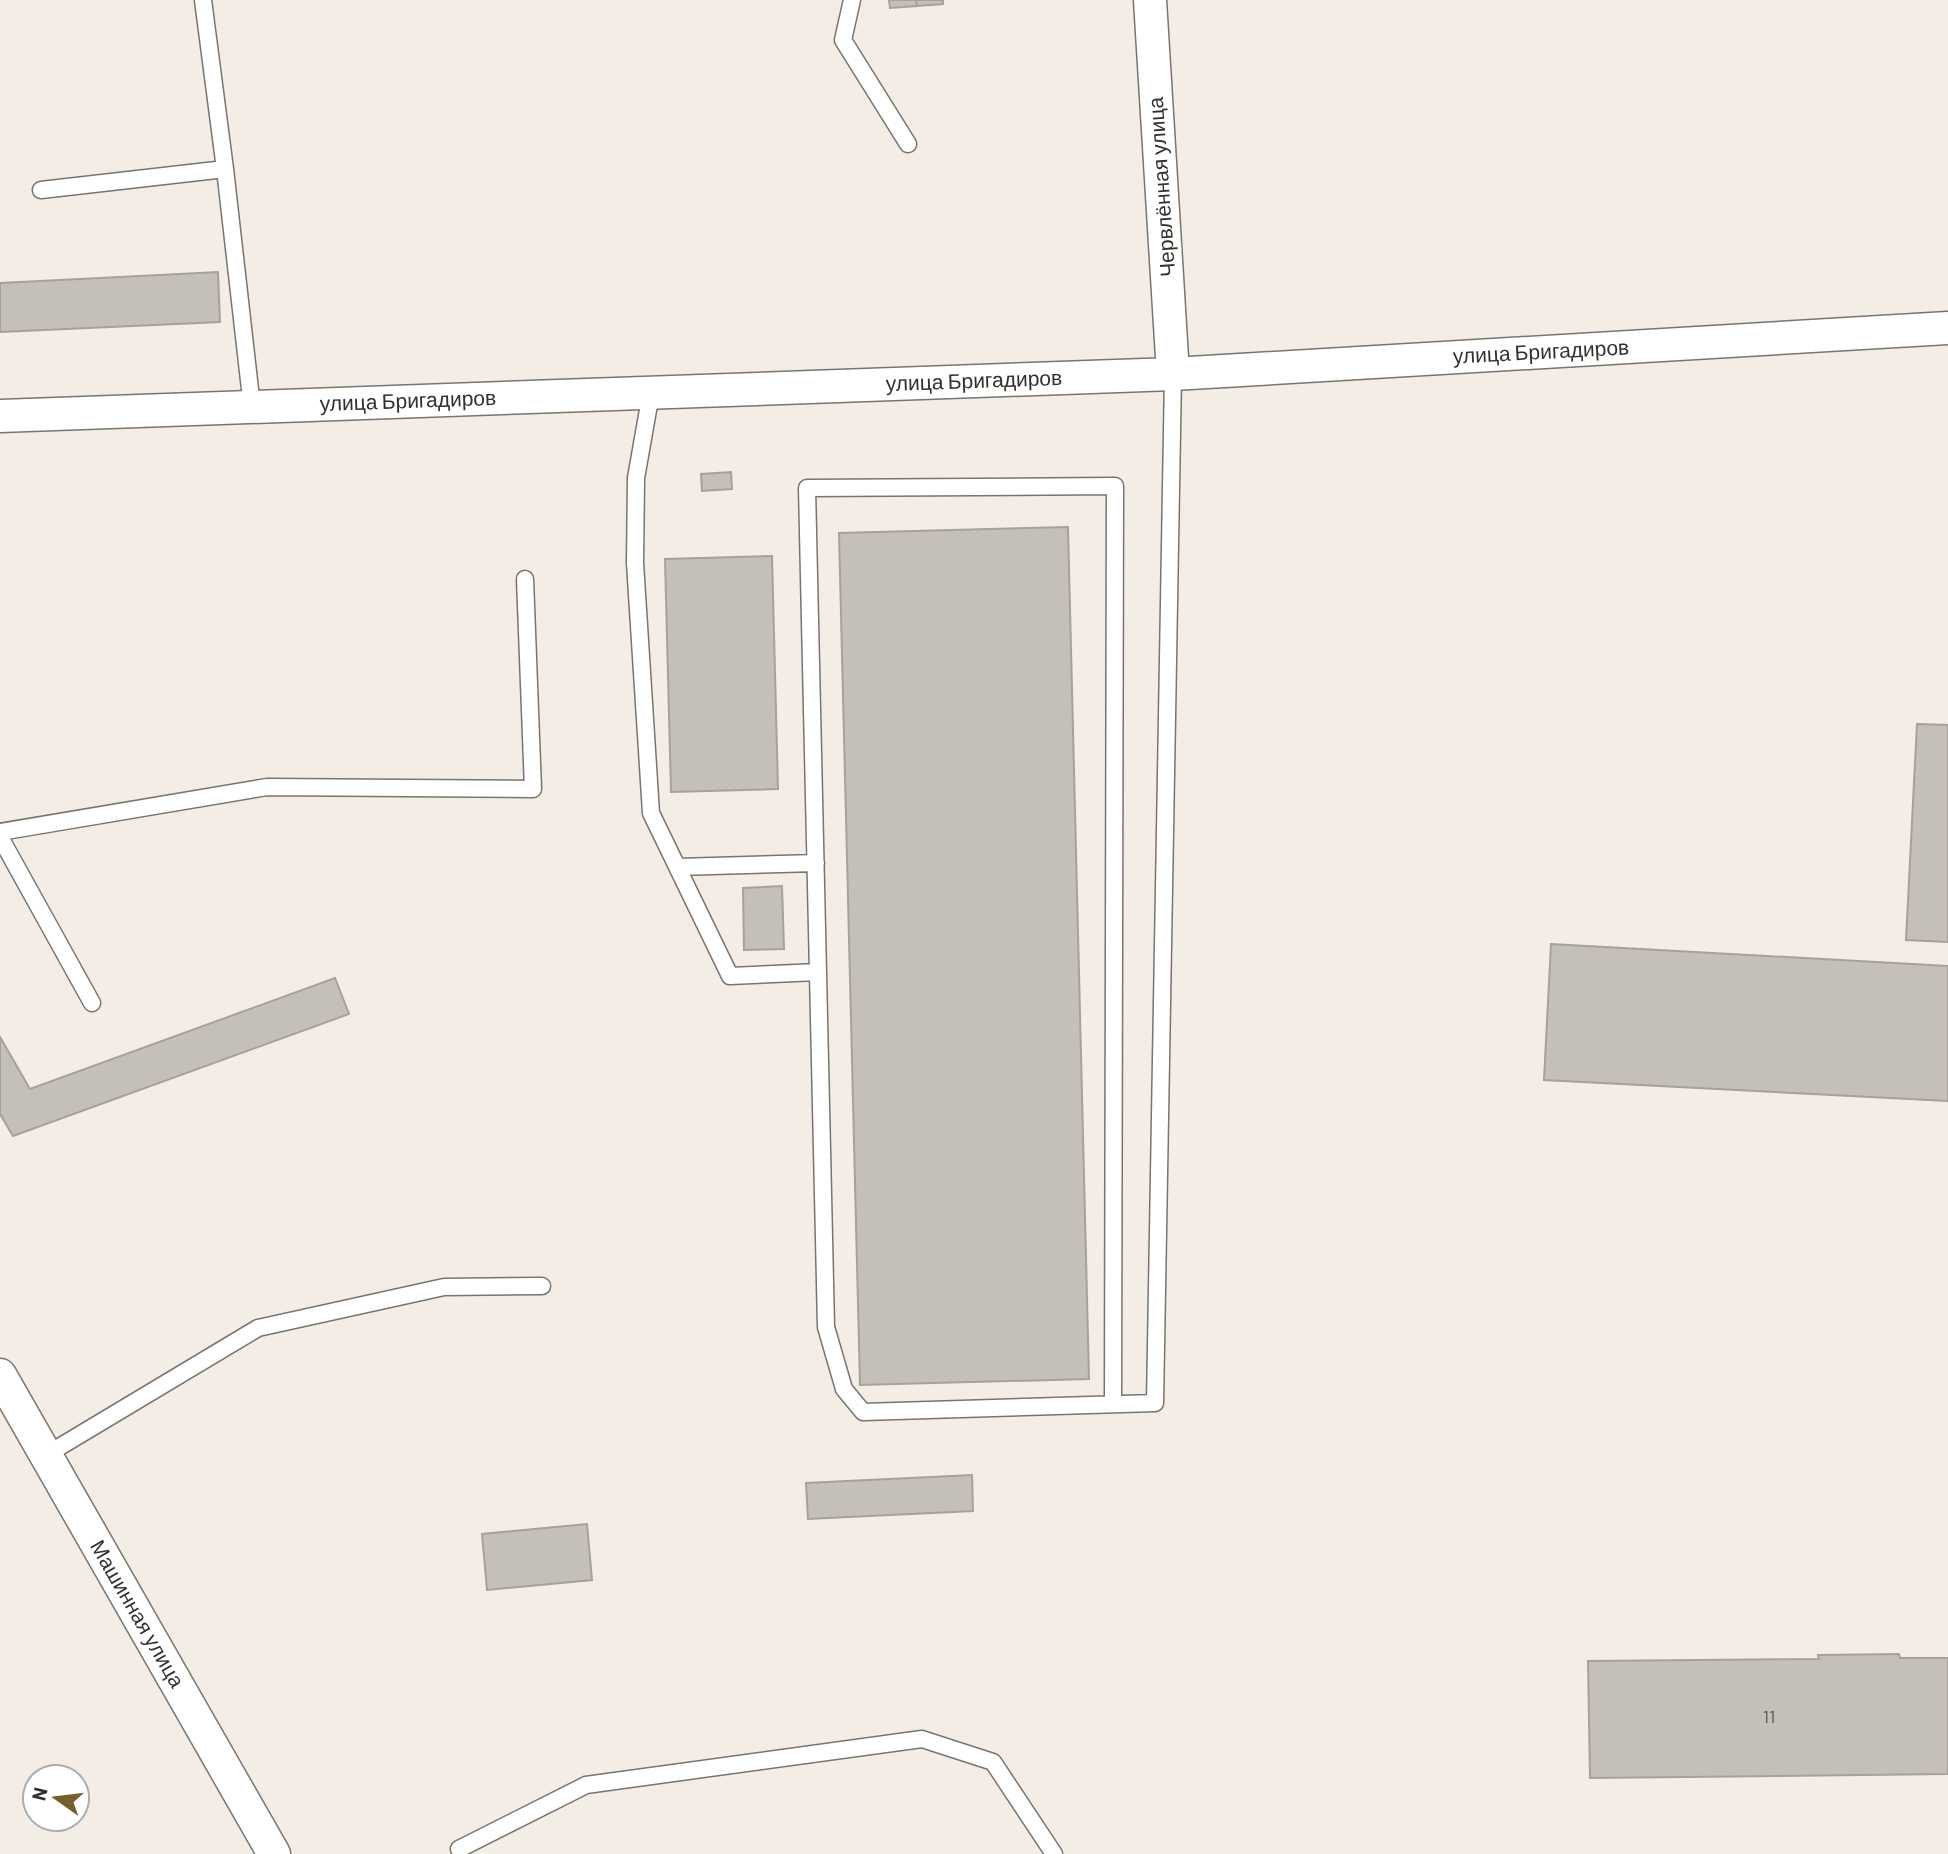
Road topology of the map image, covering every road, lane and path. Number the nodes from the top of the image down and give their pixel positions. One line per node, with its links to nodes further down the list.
1 (203, 0): 5 (lane)
2 (852, 0): 4 (lane)
3 (1150, 0): 8 (street, Червлённая улица)
4 (908, 144)
5 (225, 169): 6 (lane); 10 (lane)
6 (41, 190)
7 (1948, 328): 8 (street, улица Бригадиров)
8 (1173, 374): 9 (street, улица Бригадиров); 20 (lane)
9 (651, 393): 10 (street, улица Бригадиров); 15 (lane)
10 (252, 407): 11 (street, улица Бригадиров)
11 (0, 416)
12 (525, 579): 13 (lane)
13 (0, 835): 17 (lane)
14 (816, 863): 15 (lane); 16 (lane); 20 (lane)
15 (678, 867): 16 (lane)
16 (818, 972): 20 (lane)
17 (92, 1003)
18 (542, 1286): 21 (lane)
19 (0, 1375): 21 (street, Машинная улица)
20 (1113, 1403)
21 (46, 1455): 23 (street, Машинная улица)
22 (459, 1849): 24 (lane)
23 (274, 1854)
24 (1054, 1854)

